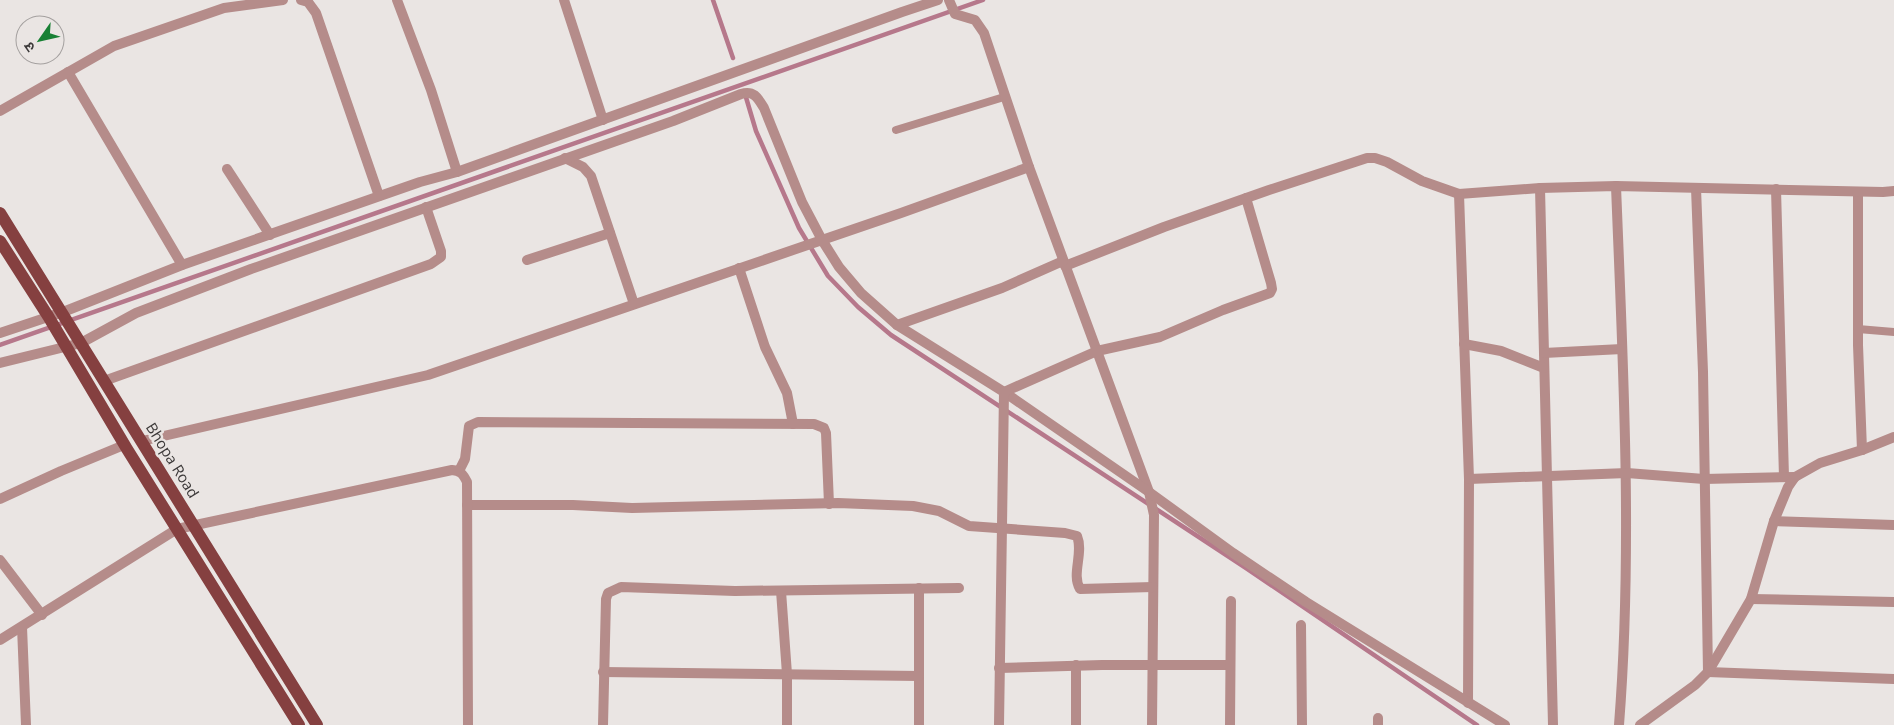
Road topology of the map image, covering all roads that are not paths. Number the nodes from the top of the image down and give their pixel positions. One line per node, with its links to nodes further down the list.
1 (283, 0): 9 (street)
2 (301, 0): 25 (street)
3 (397, 0): 17 (street)
4 (564, 0): 12 (street)
5 (902, 0): 8 (street)
6 (938, 0): 8 (street)
7 (951, 7): 10 (street)
8 (902, 12): 12 (street)
9 (68, 72): 11 (street); 35 (street)
10 (1004, 97): 13 (lane); 15 (street)
11 (0, 111)
12 (603, 120): 17 (street)
13 (896, 130)
14 (565, 158): 27 (street); 29 (street); 31 (street)
15 (1029, 167): 31 (street); 34 (street)
16 (227, 169): 30 (street)
17 (456, 172): 25 (street)
18 (1616, 186): 19 (street); 20 (street); 47 (street)
19 (1540, 188): 24 (street); 49 (street)
20 (1696, 188): 21 (street); 65 (street)
21 (1776, 189): 23 (street); 62 (street)
22 (1894, 191): 23 (street)
23 (1858, 192): 41 (street)
24 (1459, 194): 26 (street); 46 (street)
25 (379, 196): 30 (street)
26 (1246, 198): 34 (street); 48 (street)
27 (426, 207): 44 (street); 52 (street)
28 (0, 213): 38 (main road, Bhopa Road)
29 (610, 233): 33 (street); 37 (street)
30 (270, 236): 35 (street)
31 (822, 240): 36 (street); 40 (street)
32 (0, 241): 39 (main road)
33 (527, 260)
34 (1064, 264): 40 (street); 48 (street)
35 (182, 265): 38 (street)
36 (739, 268): 37 (street); 54 (street)
37 (634, 304): 56 (street)
38 (64, 315): 39 (street); 44 (main road, Bhopa Road)
39 (49, 318): 43 (street); 45 (main road)
40 (897, 324): 53 (street)
41 (1858, 329): 42 (lane); 58 (street)
42 (1894, 332)
43 (0, 333)
44 (79, 340): 45 (street); 52 (main road, Bhopa Road)
45 (64, 343): 50 (street); 57 (main road)
46 (1464, 344): 51 (street); 64 (street)
47 (1622, 349): 49 (street); 60 (street)
48 (1097, 350): 53 (street); 66 (street)
49 (1544, 353): 51 (street)
50 (0, 363)
51 (1544, 368): 61 (street)
52 (104, 381): 56 (main road, Bhopa Road)
53 (1004, 396): 66 (street); 73 (street)
54 (793, 424): 59 (street); 68 (street)
55 (1894, 437): 58 (street)
56 (142, 441): 71 (main road, Bhopa Road)
57 (124, 445): 67 (street); 74 (main road)
58 (1862, 450): 63 (street)
59 (459, 471): 69 (street); 71 (street)
60 (1627, 473): 61 (street); 65 (street); 111 (street)
61 (1546, 477): 64 (street); 110 (street)
62 (1784, 477): 63 (street); 65 (street)
63 (1796, 477): 70 (street)
64 (1469, 479): 96 (street)
65 (1704, 479): 92 (street)
66 (1150, 497): 76 (street); 96 (street)
67 (0, 499)
68 (829, 504): 69 (street); 73 (street)
69 (467, 505): 100 (street)
70 (1774, 521): 72 (street); 80 (street)
71 (193, 524): 74 (street); 99 (main road, Bhopa Road)
72 (1894, 525)
73 (1002, 528): 76 (street); 90 (street)
74 (177, 529): 83 (street); 98 (main road)
75 (0, 560): 83 (street)
76 (1153, 587): 88 (street)
77 (919, 588): 78 (street); 79 (street); 94 (street)
78 (959, 588)
79 (781, 591): 91 (street); 93 (street)
80 (1751, 599): 82 (street); 92 (street)
81 (1232, 601): 89 (street)
82 (1894, 602)
83 (42, 615): 85 (street)
84 (1301, 625): 108 (street)
85 (22, 627): 86 (street); 97 (street)
86 (0, 640)
87 (1076, 665): 88 (street); 90 (street); 105 (street)
88 (1152, 665): 89 (street); 106 (street)
89 (1229, 665): 107 (street)
90 (999, 668): 104 (street)
91 (603, 672): 93 (street); 101 (street)
92 (1708, 672): 95 (street); 112 (street)
93 (786, 674): 94 (street); 102 (street)
94 (919, 676): 103 (street)
95 (1894, 679)
96 (1468, 703): 109 (street)
97 (26, 725)
98 (299, 725)
99 (317, 725)
100 (468, 725)
101 (603, 725)
102 (787, 725)
103 (919, 725)
104 (999, 725)
105 (1076, 725)
106 (1152, 725)
107 (1230, 725)
108 (1302, 725)
109 (1504, 725)
110 (1553, 725)
111 (1619, 725)
112 (1640, 725)

